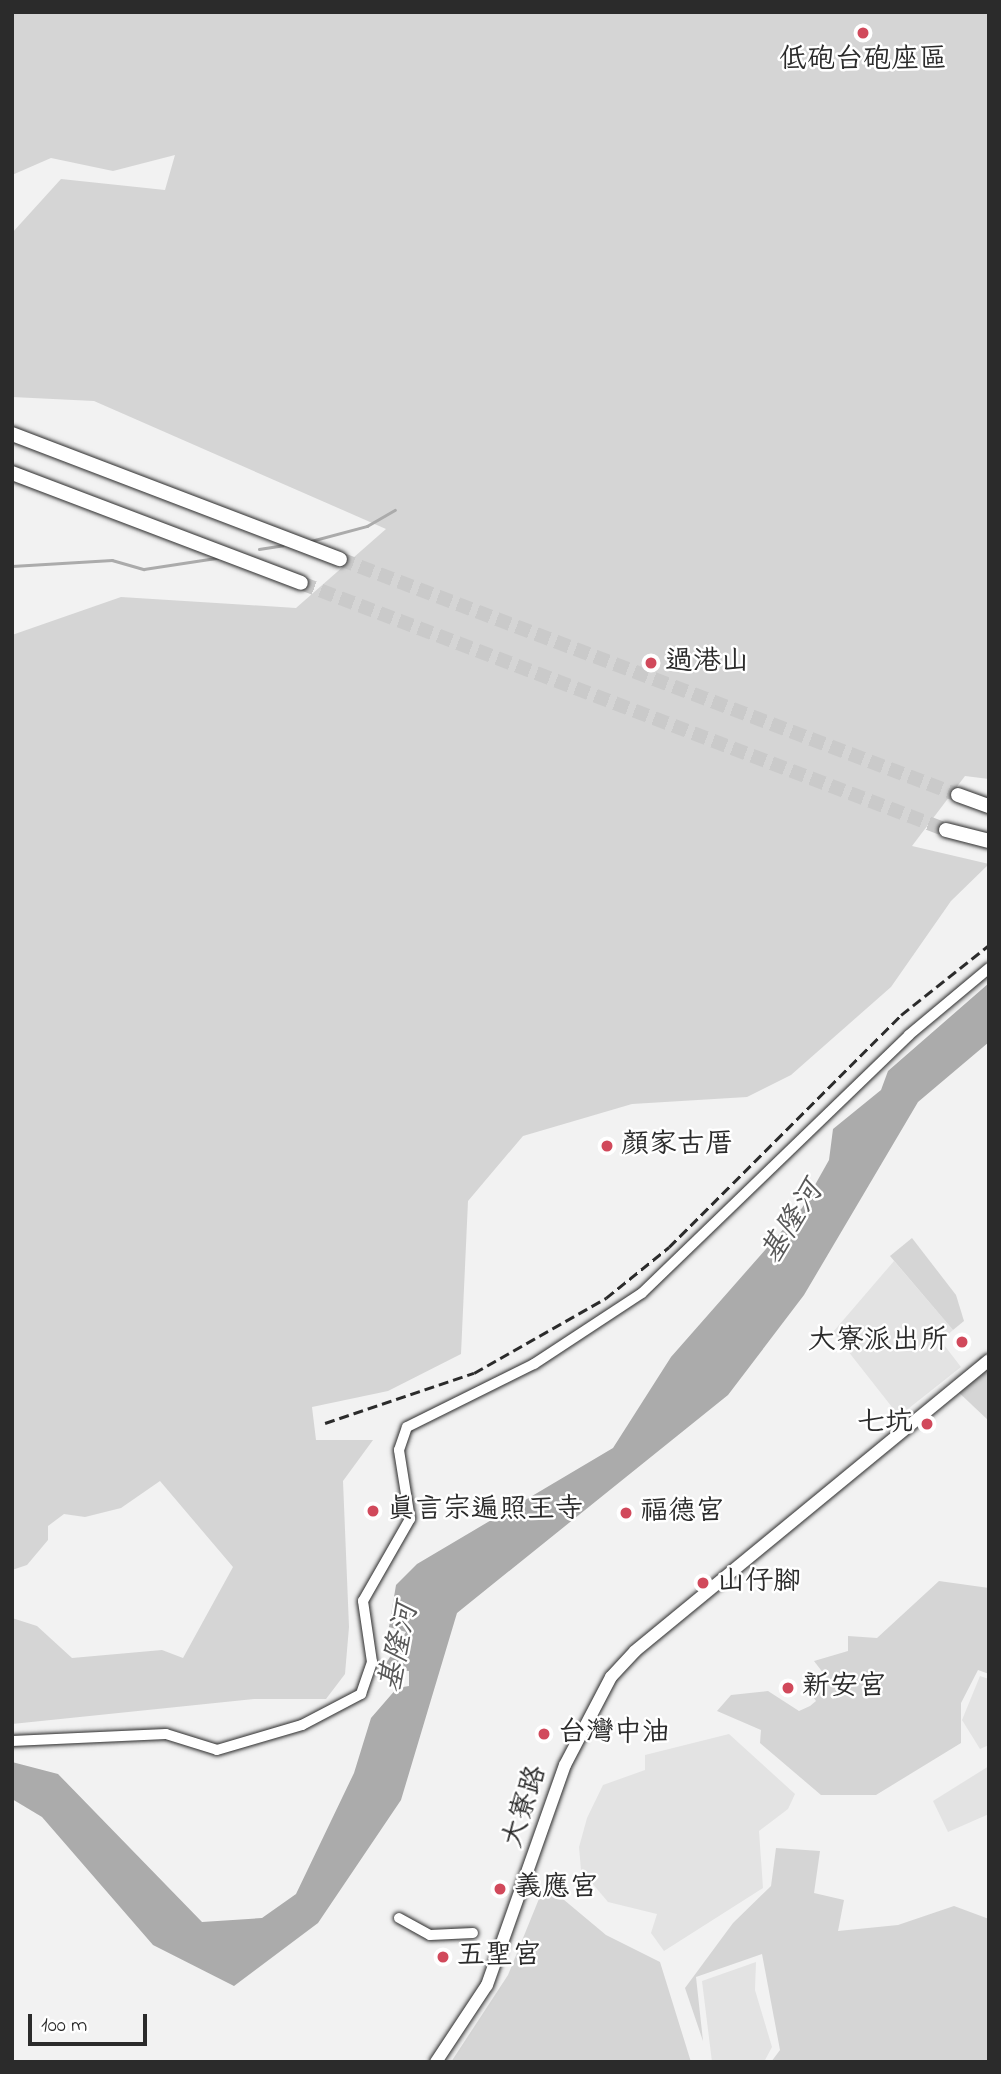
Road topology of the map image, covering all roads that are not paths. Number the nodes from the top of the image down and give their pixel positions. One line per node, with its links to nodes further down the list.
1 (12, 434): 3 (highway)
2 (12, 473): 4 (highway)
3 (340, 559)
4 (301, 583)
5 (958, 795): 6 (highway)
6 (988, 806)
7 (946, 830): 8 (highway)
8 (984, 840)
9 (989, 968): 11 (street)
10 (989, 1360): 12 (main road, 大寮路)
11 (12, 1741)
12 (572, 1756): 15 (main road, 大寮路); 16 (main road, 大寮路)
13 (399, 1918): 14 (street)
14 (473, 1933)
15 (436, 2062)
16 (444, 2062)

